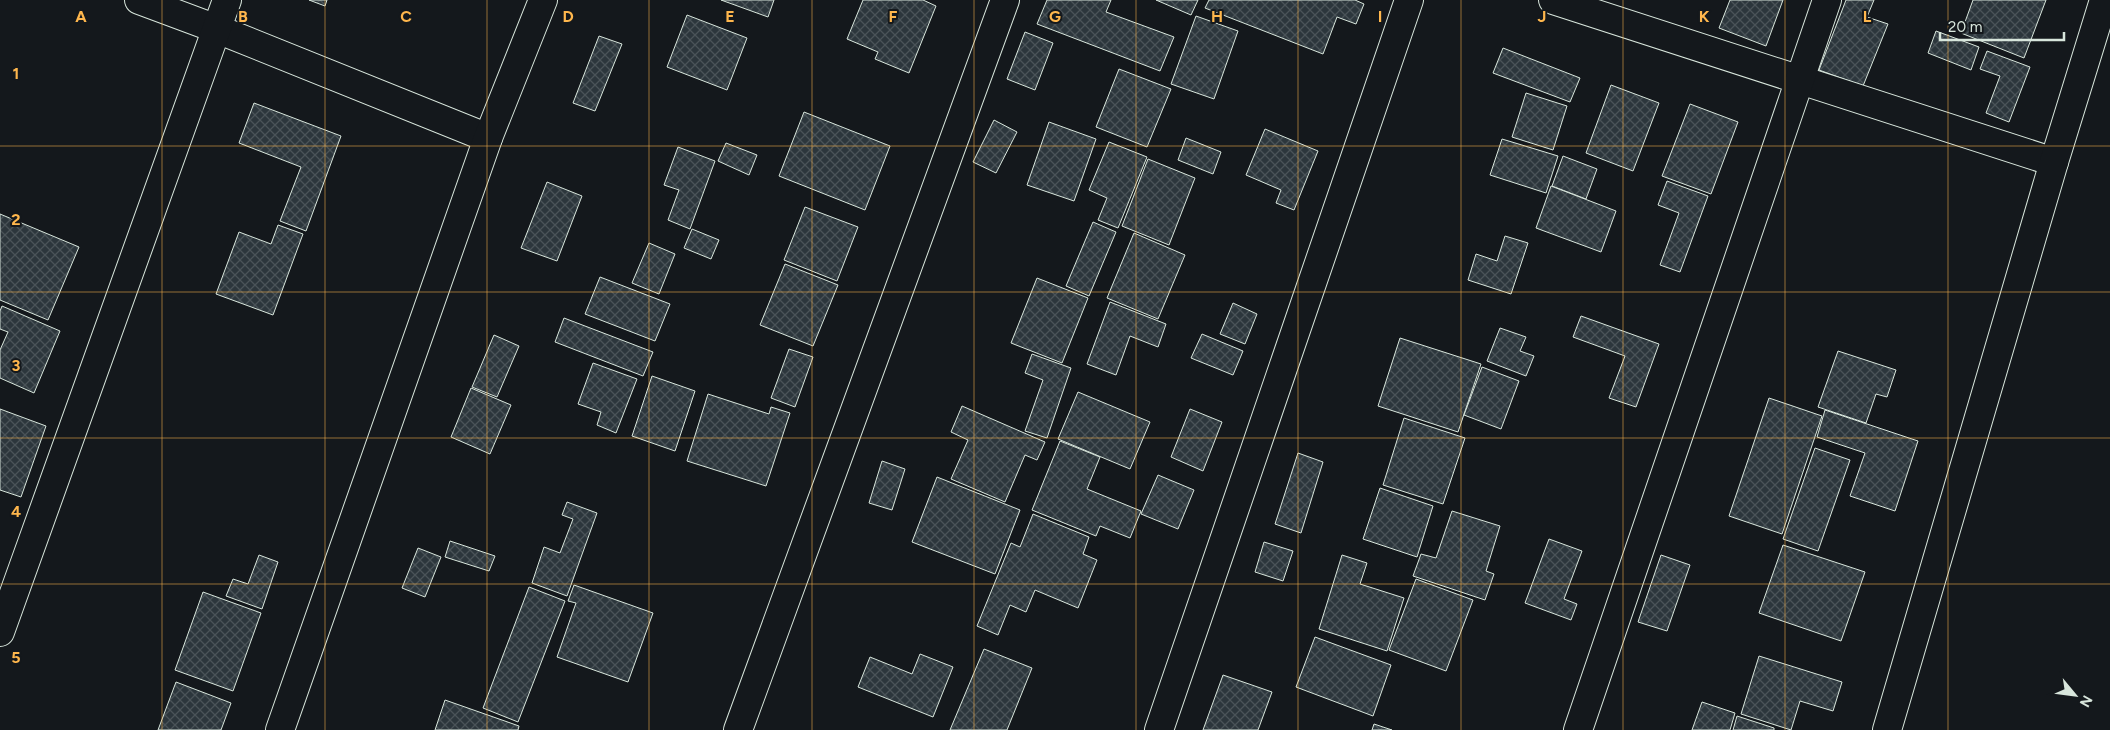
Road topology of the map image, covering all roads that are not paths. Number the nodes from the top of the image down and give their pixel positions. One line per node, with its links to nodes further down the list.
1 (139, 0): 9 (street)
2 (227, 0): 9 (street)
3 (543, 0): 11 (street)
4 (1006, 0): 15 (street)
5 (1409, 0): 16 (street)
6 (1553, 0): 10 (street)
7 (1827, 0): 10 (street)
8 (2104, 0): 12 (street)
9 (217, 28): 11 (street); 13 (street)
10 (1800, 80): 12 (street); 17 (street)
11 (488, 138): 14 (street)
12 (2054, 162): 18 (street)
13 (0, 632)
14 (280, 730)
15 (738, 730)
16 (1159, 730)
17 (1578, 730)
18 (1887, 730)

